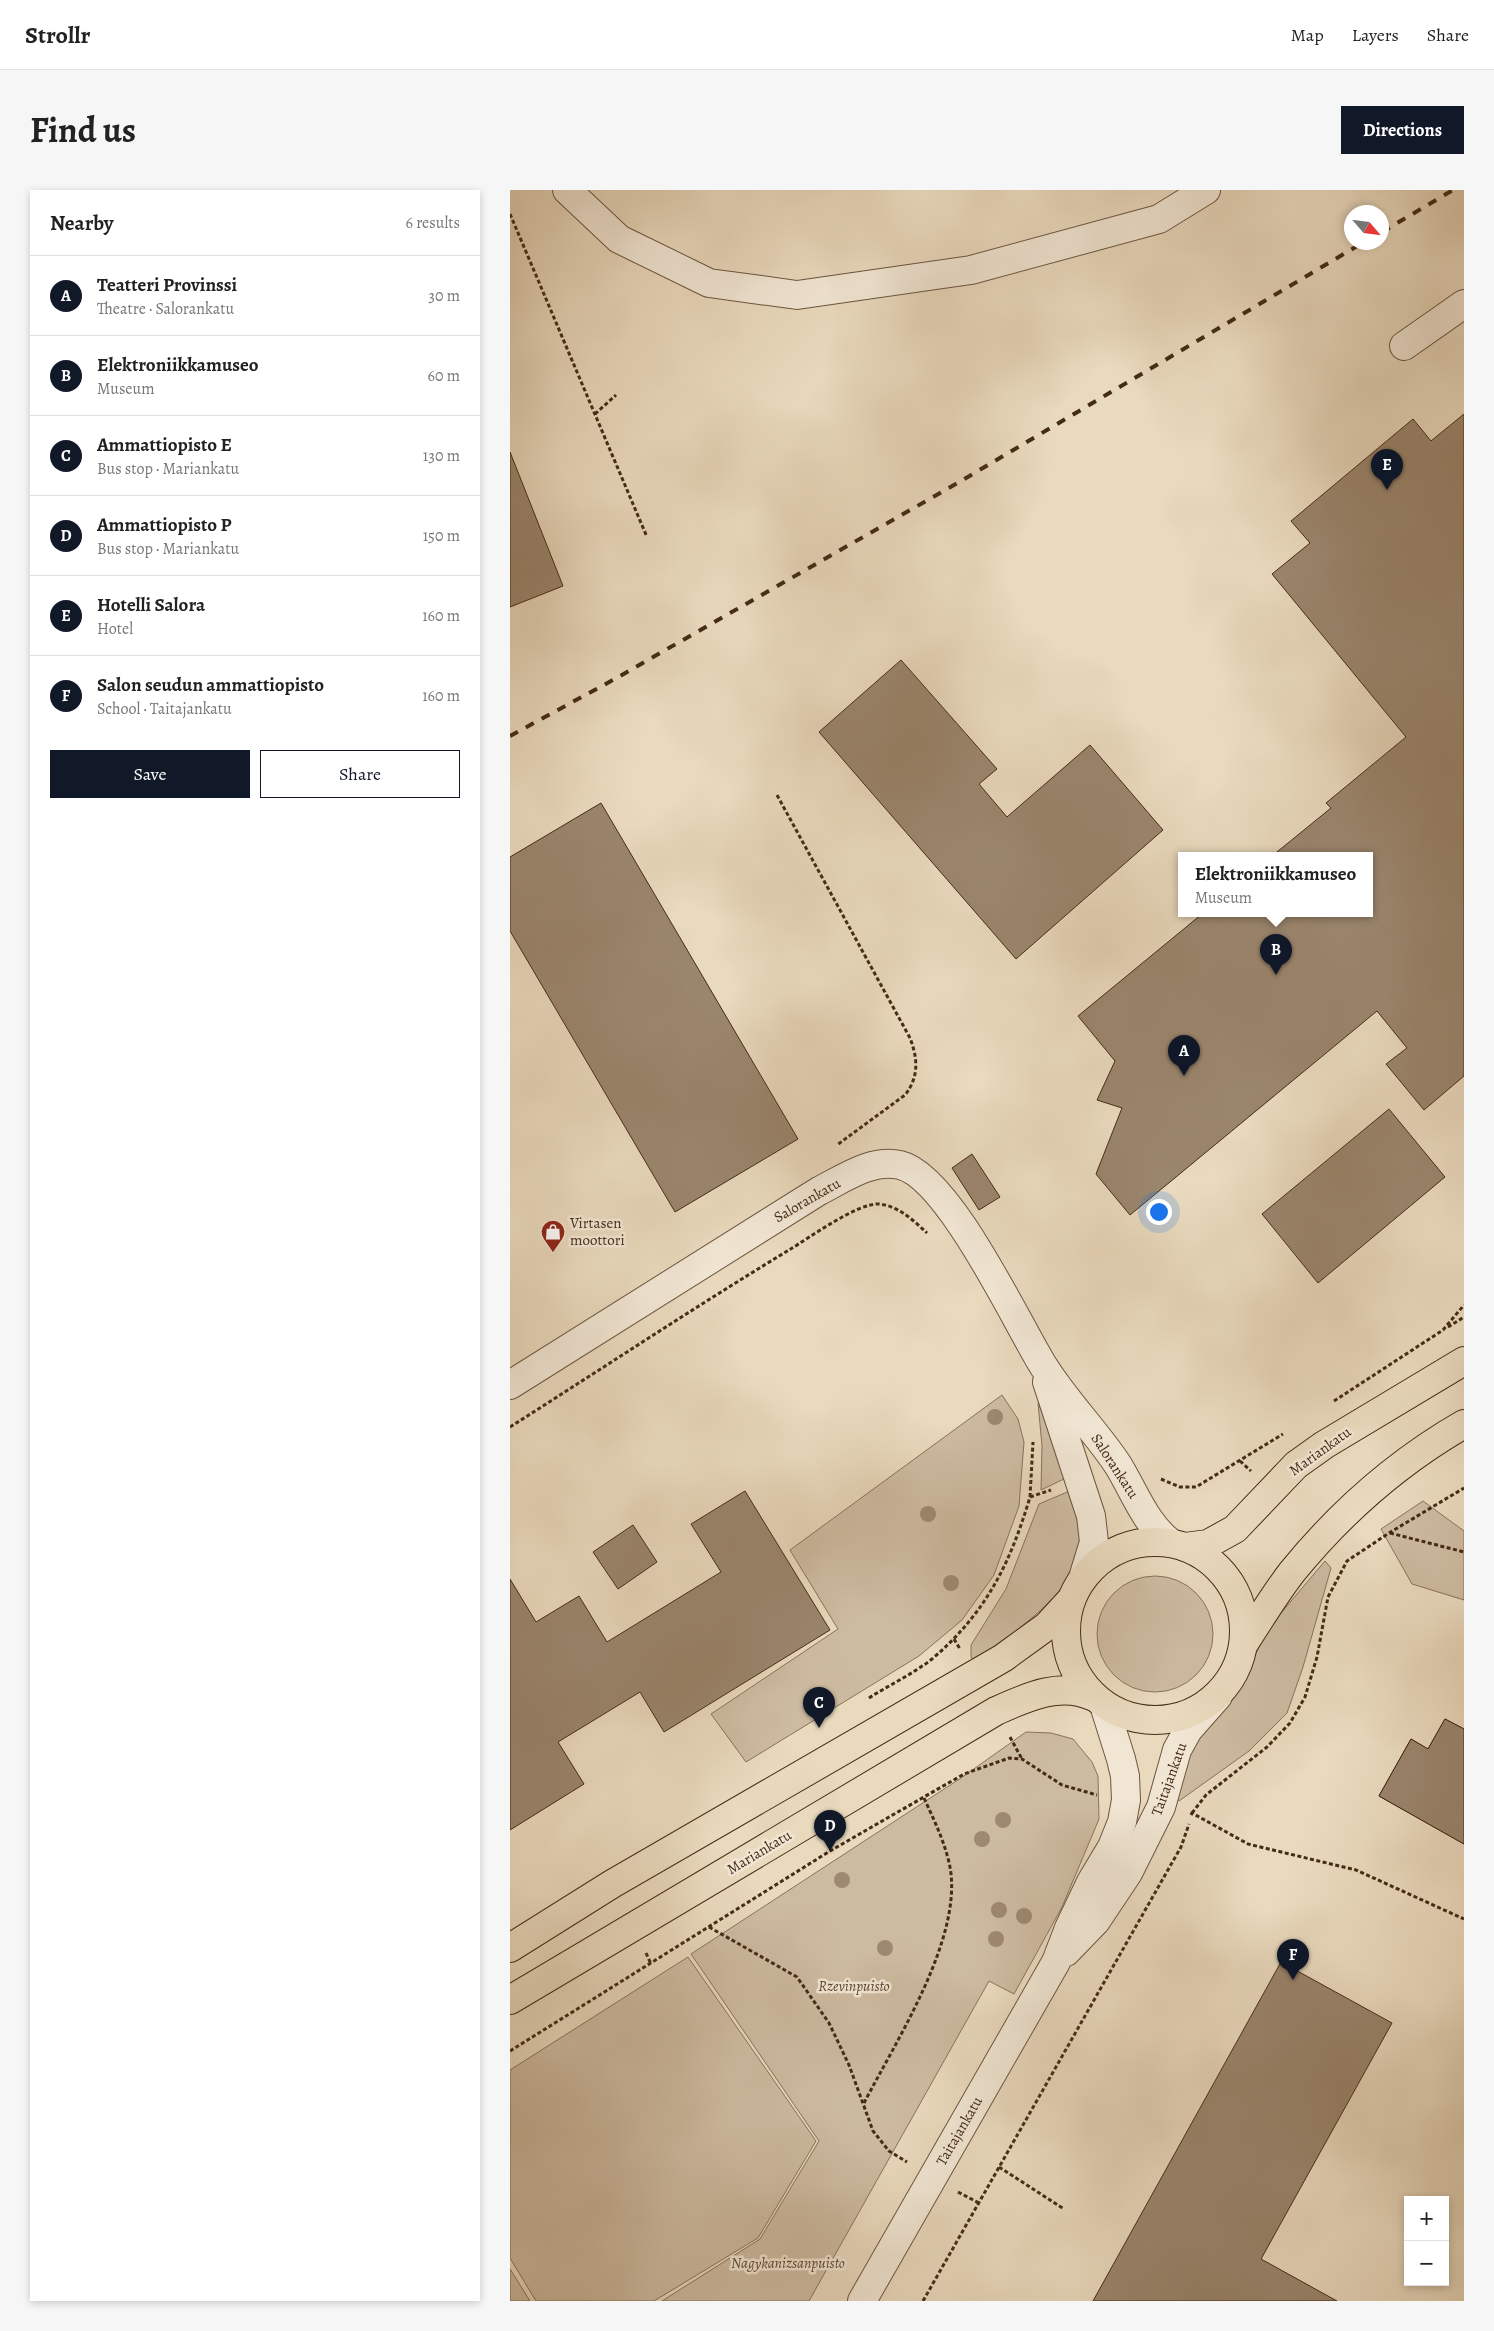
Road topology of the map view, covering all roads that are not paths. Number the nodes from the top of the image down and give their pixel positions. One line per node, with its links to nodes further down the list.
1 (567, 190): 2 (street)
2 (1206, 190)
3 (1464, 304): 4 (street)
4 (1404, 346)
5 (1464, 1361): 9 (main road, Mariankatu)
6 (1042, 1364): 7 (street, Salorankatu); 9 (street, Salorankatu); 10 (street, Salorankatu)
7 (510, 1385)
8 (1464, 1424): 11 (main road)
9 (1178, 1545): 10 (main road); 11 (main road)
10 (1077, 1589): 13 (main road); 14 (main road)
11 (1245, 1642): 12 (main road)
12 (1218, 1696): 13 (main road); 15 (street, Taitajankatu)
13 (1099, 1701): 15 (street, Taitajankatu); 16 (main road, Mariankatu)
14 (510, 1948)
15 (1056, 1962): 17 (street, Taitajankatu)
16 (510, 2000)
17 (862, 2301)

